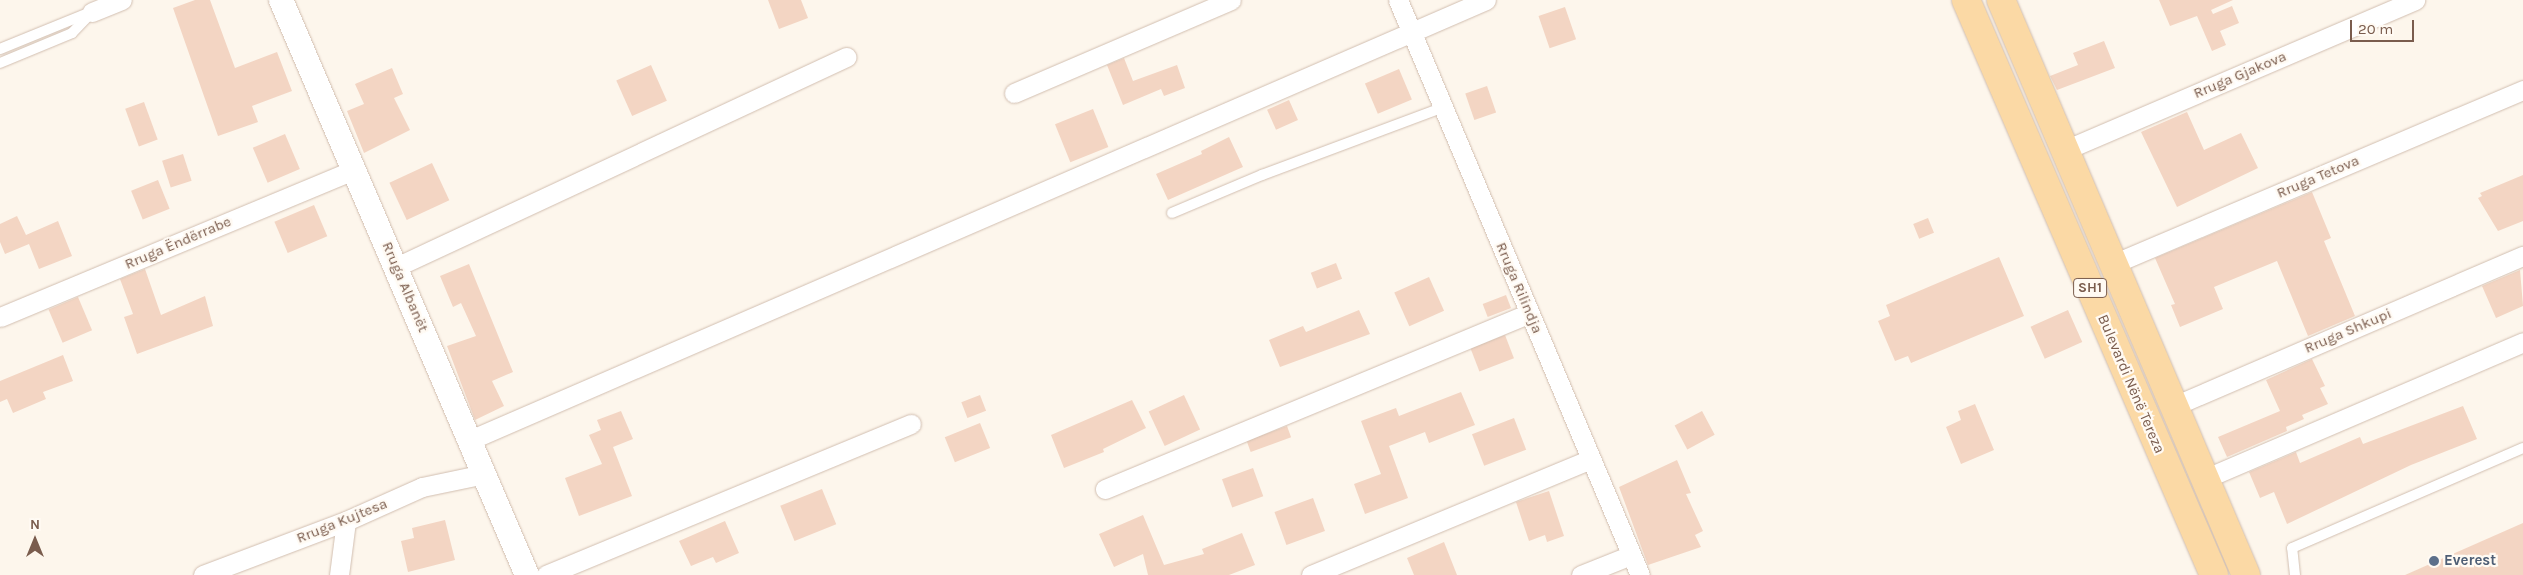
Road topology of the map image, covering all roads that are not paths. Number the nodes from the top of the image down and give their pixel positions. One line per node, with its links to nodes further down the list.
1 (122, 0): 9 (street)
2 (281, 0): 18 (street, Rruga Albanët)
3 (1231, 0): 15 (street)
4 (1398, 0): 10 (street, Rruga Rilindja)
5 (1486, 0): 10 (street)
6 (1966, 0): 43 (main road, Bulevardi Nënë Tereza / SH1)
7 (2001, 0): 17 (main road, Bulevardi Nënë Tereza / SH1)
8 (2415, 0): 17 (street, Rruga Gjakova)
9 (92, 12): 11 (lane); 13 (lane)
10 (1412, 32): 16 (street, Rruga Rilindja); 28 (street)
11 (0, 49)
12 (846, 57): 22 (street)
13 (0, 63)
14 (2523, 90): 21 (street, Rruga Tetova)
15 (1014, 93)
16 (1444, 107): 19 (lane); 23 (street, Rruga Rilindja)
17 (2065, 150): 21 (main road, Bulevardi Nënë Tereza / SH1)
18 (355, 169): 22 (street, Rruga Albanët); 24 (street, Rruga Ëndërrabe)
19 (1172, 213)
20 (2523, 256): 26 (street, Rruga Shkupi)
21 (2113, 264): 26 (main road, Bulevardi Nënë Tereza / SH1)
22 (396, 267): 28 (street, Rruga Albanët)
23 (1529, 313): 30 (street, Rruga Rilindja); 33 (street)
24 (0, 317)
25 (2523, 342): 32 (street)
26 (2174, 406): 32 (main road, Bulevardi Nënë Tereza / SH1)
27 (911, 424): 39 (street)
28 (470, 440): 31 (street, Rruga Albanët)
29 (2523, 448): 45 (lane)
30 (1591, 459): 35 (street, Rruga Rilindja); 40 (street)
31 (484, 474): 34 (street, Rruga Kujtesa); 38 (street, Rruga Albanët)
32 (2204, 479): 44 (main road, Bulevardi Nënë Tereza / SH1)
33 (1105, 489)
34 (346, 521): 36 (street, Rruga Kujtesa); 37 (street)
35 (1632, 555): 41 (street); 42 (street, Rruga Rilindja)
36 (203, 575)
37 (339, 575)
38 (527, 575)
39 (546, 575)
40 (1311, 575)
41 (1581, 575)
42 (1640, 575)
43 (2214, 575)
44 (2246, 575)
45 (2295, 575)

